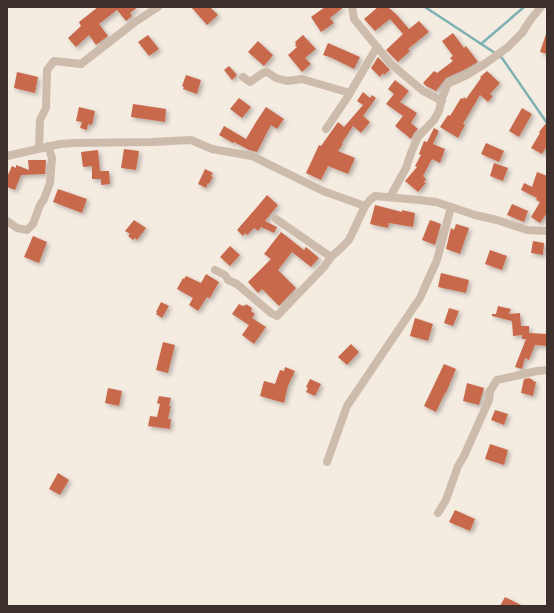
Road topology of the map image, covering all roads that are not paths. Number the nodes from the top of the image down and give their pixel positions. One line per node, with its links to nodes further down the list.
1 (158, 7): 10 (street)
2 (352, 7): 4 (street)
3 (541, 7): 7 (street)
4 (377, 47): 6 (street); 7 (street)
5 (243, 77): 6 (street)
6 (350, 93): 8 (street)
7 (442, 100): 12 (street)
8 (326, 129)
9 (48, 146): 10 (street); 13 (street); 16 (street)
10 (39, 148): 11 (street)
11 (7, 156)
12 (390, 197): 13 (street); 14 (street)
13 (365, 206): 18 (street)
14 (451, 207): 17 (street); 21 (street)
15 (276, 219): 18 (street)
16 (7, 221)
17 (547, 231)
18 (331, 257): 19 (street)
19 (214, 270)
20 (547, 370): 22 (street)
21 (327, 462)
22 (438, 512)

